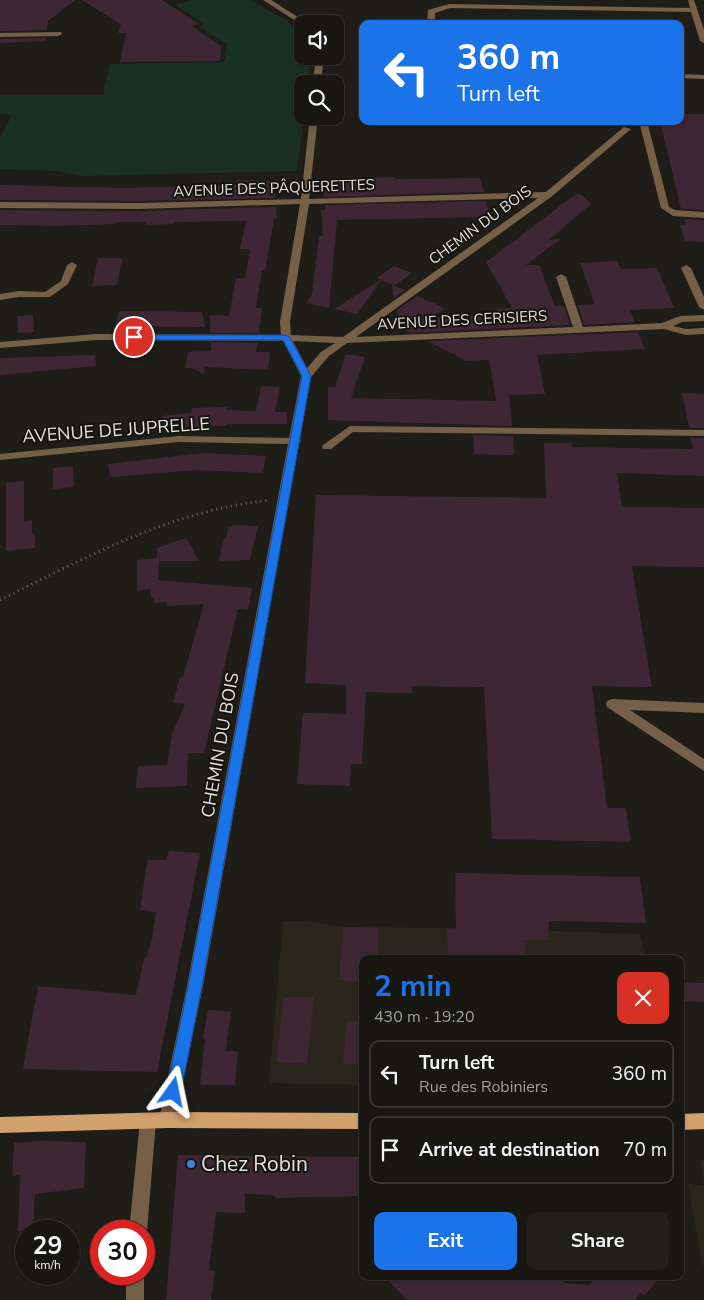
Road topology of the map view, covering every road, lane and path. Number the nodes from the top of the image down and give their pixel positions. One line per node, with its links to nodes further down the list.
1 (266, 0): 4 (street)
2 (691, 0): 3 (street)
3 (694, 10): 5 (street); 8 (street)
4 (294, 17)
5 (431, 20)
6 (58, 34): 7 (street)
7 (0, 35)
8 (704, 41)
9 (684, 76): 10 (street)
10 (704, 77)
11 (313, 125): 15 (street)
12 (644, 125): 17 (street)
13 (627, 129): 14 (street, CHEMIN DU BOIS)
14 (548, 195): 15 (street, AVENUE DES PÂQUERETTES); 28 (street, CHEMIN DU BOIS)
15 (306, 200): 16 (street, AVENUE DES PÂQUERETTES); 27 (street)
16 (0, 205)
17 (704, 215)
18 (72, 265): 21 (street)
19 (686, 268): 22 (street)
20 (561, 277): 25 (street, AVENUE DES CERISIERS)
21 (0, 297)
22 (704, 307)
23 (704, 318): 24 (street, AVENUE DES CERISIERS)
24 (664, 326): 25 (street, AVENUE DES CERISIERS); 26 (street, AVENUE DES CERISIERS)
25 (579, 330): 28 (street, AVENUE DES CERISIERS)
26 (704, 331)
27 (286, 338): 28 (street); 29 (street); 30 (street)
28 (346, 340): 30 (street, CHEMIN DU BOIS)
29 (0, 346)
30 (306, 376): 32 (street, CHEMIN DU BOIS)
31 (704, 433): 33 (street)
32 (296, 441): 34 (street, AVENUE DE JUPRELLE); 35 (street, CHEMIN DU BOIS)
33 (326, 447)
34 (0, 457)
35 (285, 498): 36 (path); 39 (street, CHEMIN DU BOIS)
36 (0, 600)
37 (704, 708): 38 (street)
38 (704, 766)
39 (167, 1120): 40 (main road); 41 (main road)
40 (148, 1121): 44 (main road); 45 (street)
41 (359, 1121)
42 (704, 1121): 43 (main road)
43 (684, 1122)
44 (0, 1125)
45 (139, 1220)
46 (135, 1285): 47 (street)
47 (135, 1300)

